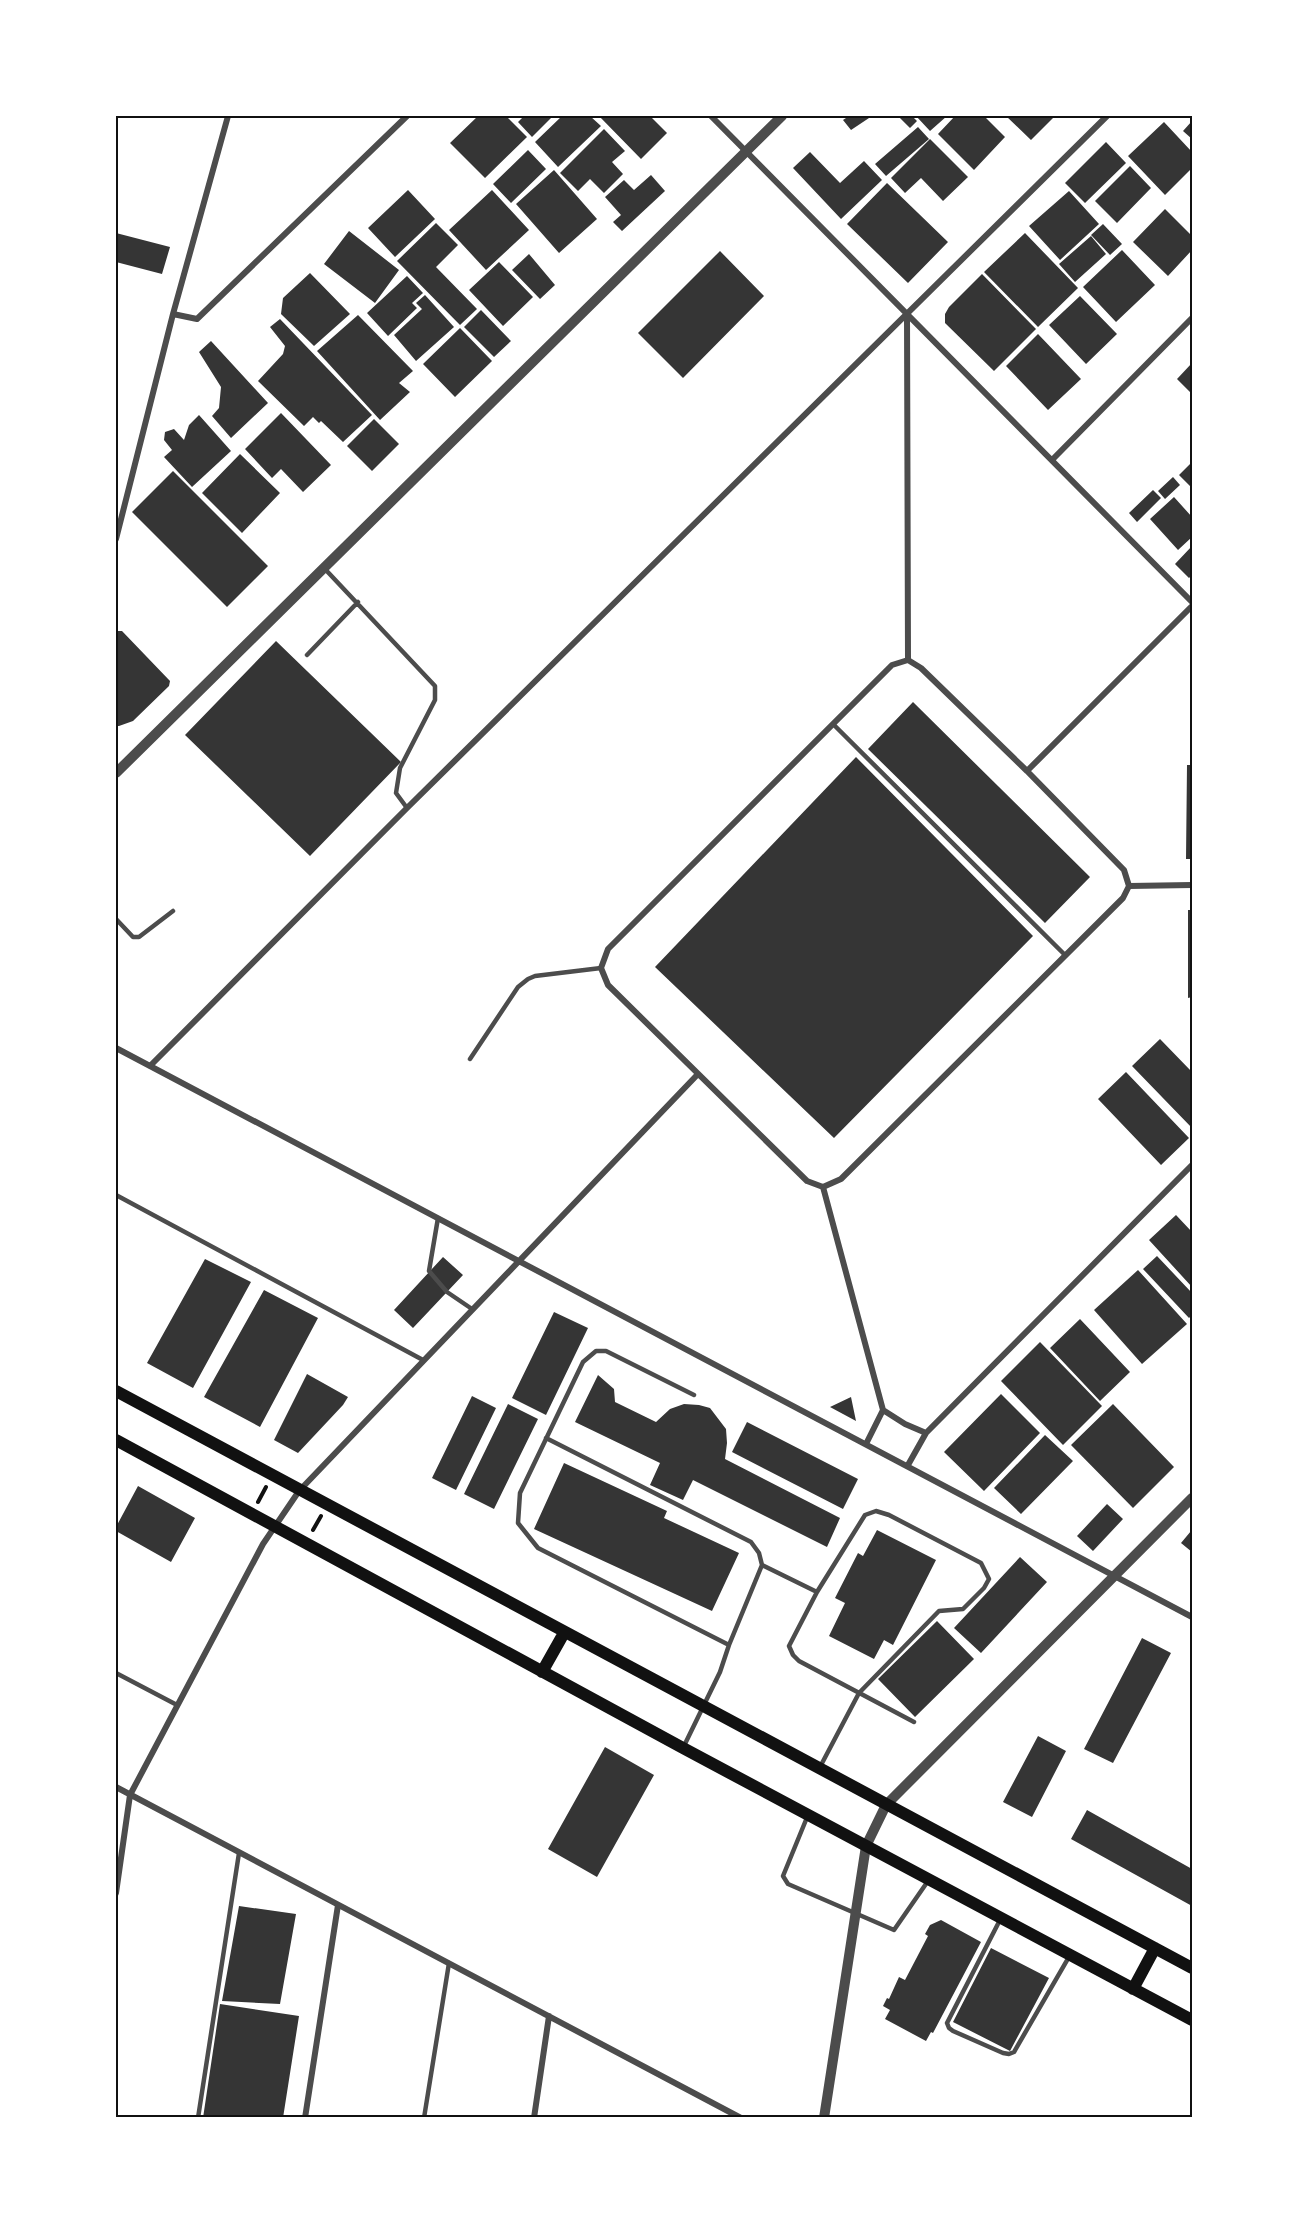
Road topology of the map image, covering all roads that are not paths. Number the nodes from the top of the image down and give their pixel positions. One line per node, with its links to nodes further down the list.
1 (228, 116): 7 (street)
2 (407, 116): 7 (street)
3 (711, 116): 6 (street)
4 (782, 116): 6 (street)
5 (1107, 116): 8 (street)
6 (746, 151): 8 (street); 12 (street)
7 (173, 314): 11 (street)
8 (907, 314): 10 (street); 16 (street); 20 (street)
9 (1192, 318): 10 (street)
10 (1052, 460): 14 (street)
11 (116, 539)
12 (323, 568): 13 (lane); 19 (street)
13 (358, 603): 15 (lane); 20 (lane)
14 (1192, 604): 18 (street)
15 (307, 655)
16 (908, 660): 17 (street); 18 (street)
17 (834, 725): 25 (lane); 26 (street)
18 (1027, 771): 22 (street)
19 (116, 772)
20 (407, 808): 29 (street)
21 (1192, 885): 22 (street)
22 (1129, 886): 25 (street)
23 (173, 911): 24 (lane)
24 (116, 919)
25 (1065, 955): 32 (street)
26 (601, 968): 28 (lane); 30 (street)
27 (116, 1048): 29 (street)
28 (470, 1059)
29 (150, 1066): 34 (street)
30 (698, 1074): 32 (street); 35 (street)
31 (1192, 1165): 41 (street)
32 (823, 1187): 40 (street)
33 (116, 1195): 37 (lane)
34 (438, 1218): 35 (street); 36 (lane)
35 (518, 1260): 36 (street); 44 (street)
36 (472, 1309): 37 (street)
37 (423, 1360): 46 (street)
38 (116, 1391): 46 (main road)
39 (693, 1395): 42 (lane)
40 (883, 1410): 41 (street); 44 (street)
41 (926, 1433): 45 (street)
42 (546, 1438): 49 (lane); 54 (lane)
43 (116, 1440): 48 (main road)
44 (866, 1444): 45 (street)
45 (908, 1465): 50 (street)
46 (299, 1491): 48 (street); 53 (main road)
47 (1192, 1498): 50 (street)
48 (273, 1527): 55 (main road); 58 (street)
49 (762, 1565): 51 (lane); 54 (lane)
50 (1115, 1576): 52 (street); 65 (street)
51 (817, 1592): 57 (lane); 57 (lane)
52 (1192, 1617)
53 (564, 1633): 55 (main road); 59 (main road)
54 (729, 1645): 59 (lane)
55 (542, 1672): 61 (main road)
56 (116, 1673): 58 (lane)
57 (860, 1693): 60 (lane); 62 (lane)
58 (177, 1705): 64 (street)
59 (704, 1707): 61 (lane); 62 (main road)
60 (914, 1722)
61 (683, 1748): 66 (main road)
62 (819, 1769): 65 (main road)
63 (116, 1787): 64 (street)
64 (130, 1795): 68 (street); 70 (street)
65 (886, 1805): 67 (street); 74 (main road)
66 (808, 1815): 67 (main road); 72 (lane)
67 (866, 1846): 69 (main road); 72 (street)
68 (239, 1853): 71 (street); 81 (lane)
69 (929, 1879): 72 (lane); 73 (main road)
70 (116, 1893)
71 (338, 1905): 76 (street); 82 (street)
72 (855, 1911): 86 (street)
73 (1001, 1918): 75 (main road); 75 (lane)
74 (1155, 1948): 77 (main road); 78 (main road)
75 (1070, 1955): 78 (main road)
76 (449, 1963): 79 (street); 83 (lane)
77 (1192, 1968)
78 (1133, 1989): 80 (main road)
79 (549, 2016): 84 (street); 85 (street)
80 (1192, 2020)
81 (198, 2118)
82 (305, 2118)
83 (424, 2118)
84 (534, 2118)
85 (741, 2118)
86 (824, 2118)

